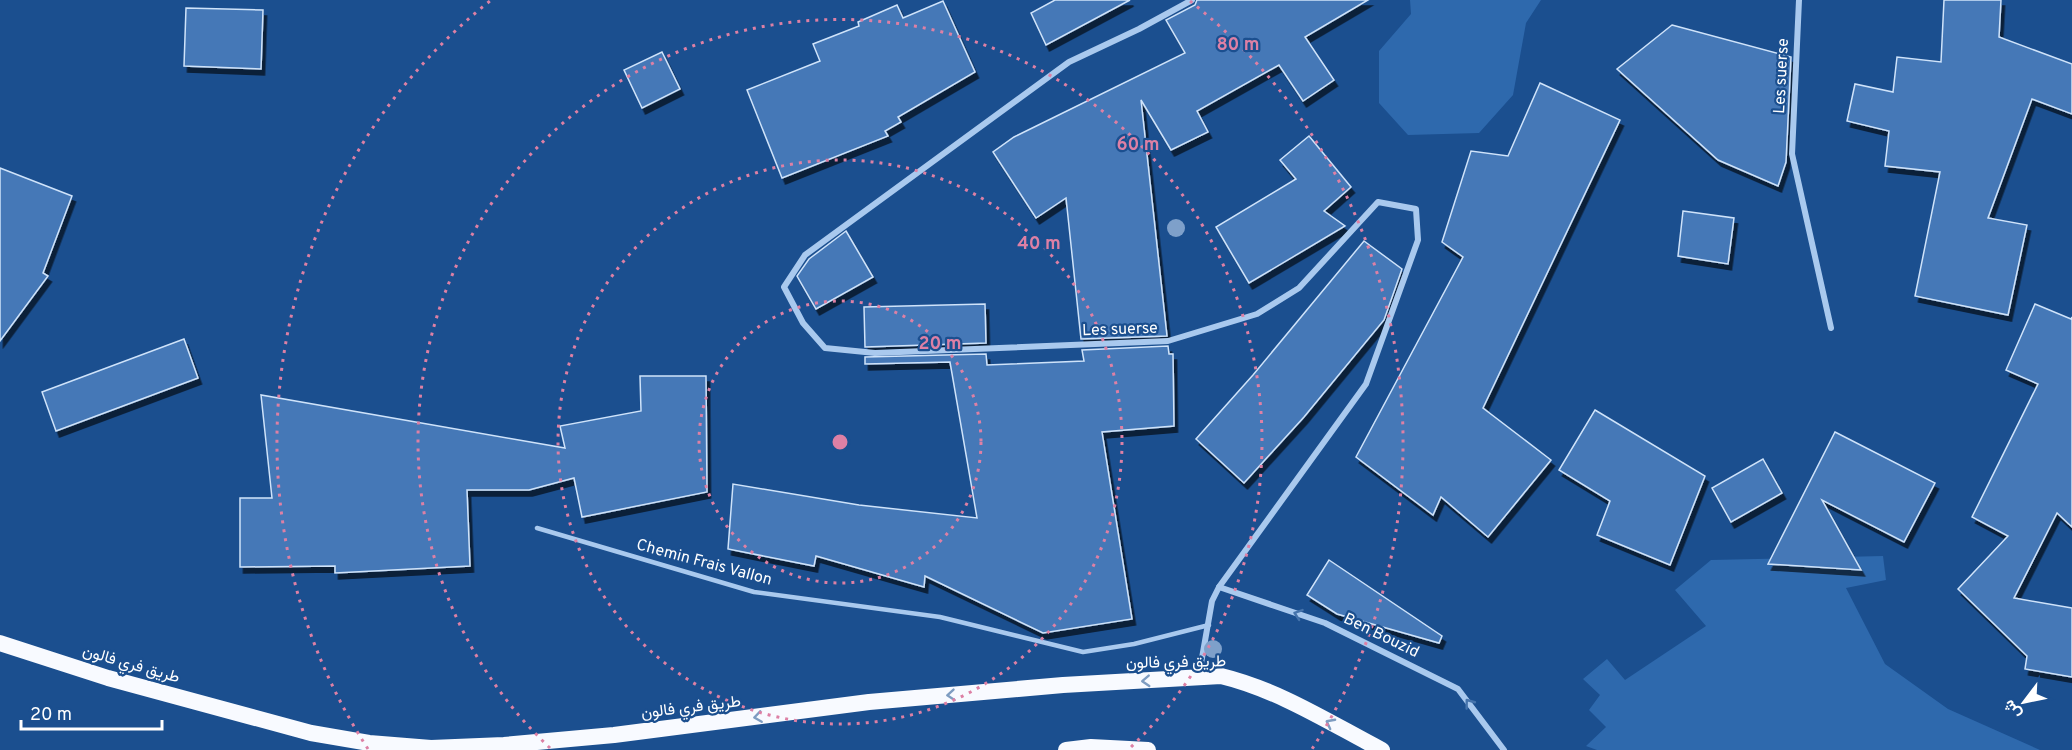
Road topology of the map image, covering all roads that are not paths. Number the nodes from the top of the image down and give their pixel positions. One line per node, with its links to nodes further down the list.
1 (1192, 0): 5 (street, Les suerse)
2 (1799, 0): 3 (street, Les suerse)
3 (1831, 328)
4 (537, 528): 6 (lane, Chemin Frais Vallon)
5 (1219, 587): 6 (street, Les suerse); 12 (street, Ben Bouzid, one-way to 5)
6 (1209, 625): 8 (street, Les suerse)
7 (0, 643): 8 (highway, طريق فري فالون, one-way to 7)
8 (1199, 678): 11 (highway, طريق فري فالون, one-way to 8)
9 (1066, 750): 10 (highway)
10 (1148, 750)
11 (1382, 750)
12 (1504, 750)

